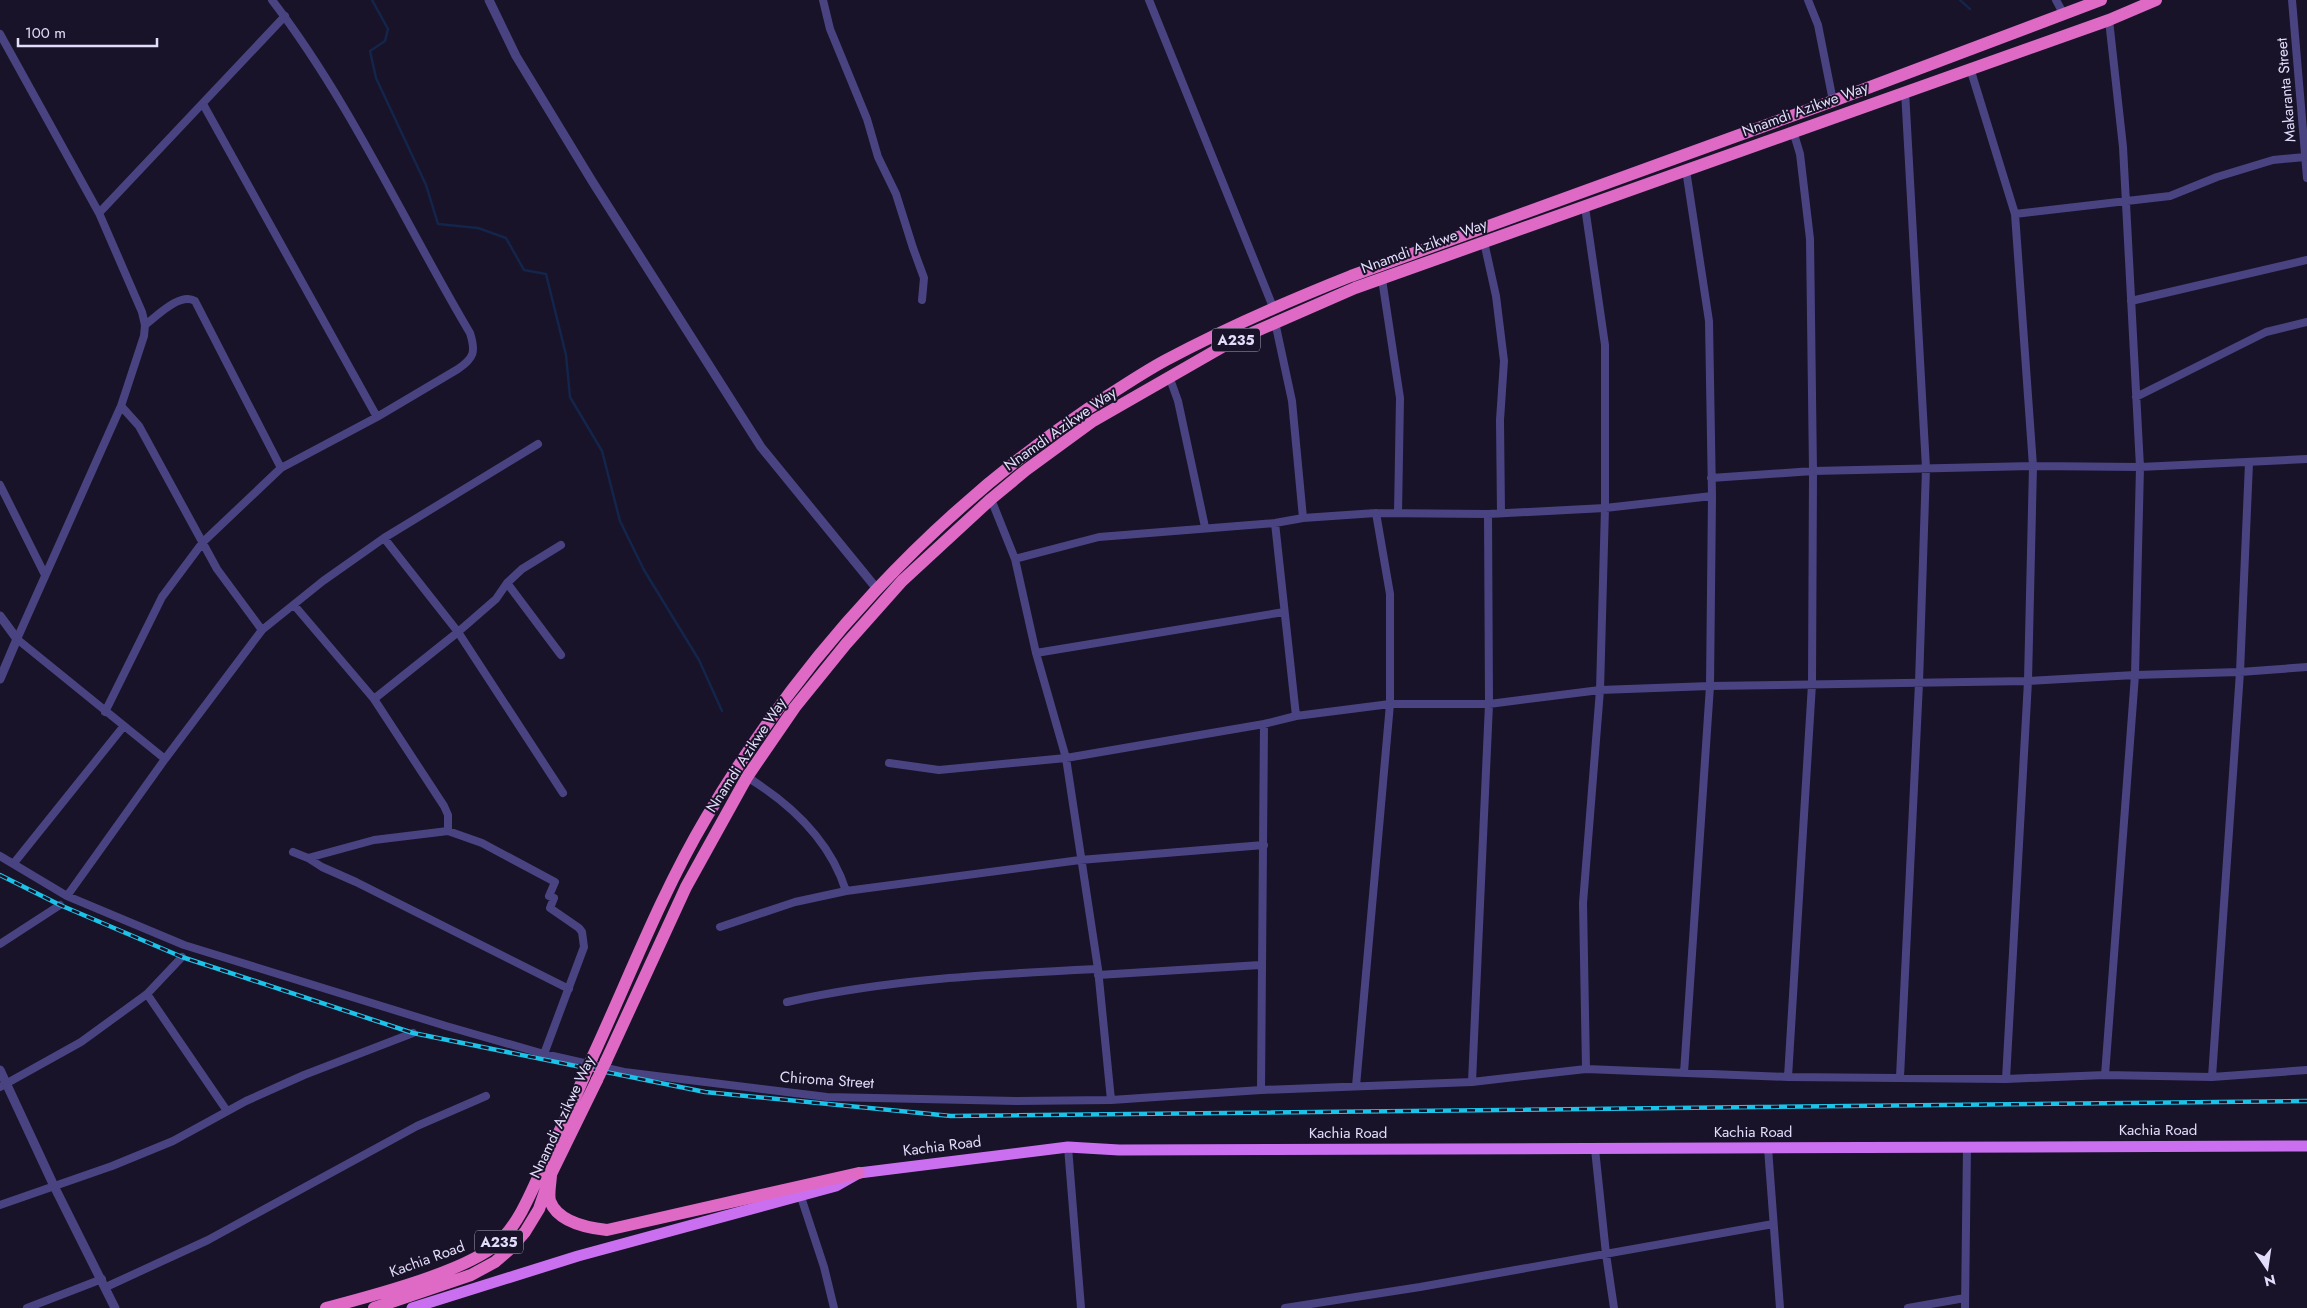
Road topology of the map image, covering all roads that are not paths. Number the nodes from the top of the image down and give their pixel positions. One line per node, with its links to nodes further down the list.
1 (272, 0): 11 (street)
2 (489, 0): 65 (street)
3 (823, 0): 29 (street)
4 (1149, 0): 31 (street)
5 (1808, 0): 16 (street)
6 (2056, 0): 10 (street)
7 (2101, 0): 10 (highway, Nnamdi Azikwe Way / A235)
8 (2156, 0): 12 (highway, Nnamdi Azikwe Way / A235)
9 (2292, 0): 19 (street, Makaranta Street)
10 (2064, 12): 16 (highway, Nnamdi Azikwe Way / A235)
11 (285, 16): 17 (street); 38 (street)
12 (2109, 20): 14 (highway, Nnamdi Azikwe Way / A235); 22 (street)
13 (0, 34): 24 (street)
14 (1970, 68): 15 (highway, Nnamdi Azikwe Way / A235); 25 (street)
15 (1905, 91): 18 (highway, Nnamdi Azikwe Way / A235); 45 (street)
16 (1833, 101): 31 (highway, Nnamdi Azikwe Way / A235)
17 (204, 104): 24 (street); 38 (street)
18 (1793, 131): 20 (highway, Nnamdi Azikwe Way / A235); 46 (street)
19 (2305, 157): 21 (street, Makaranta Street); 22 (street)
20 (1686, 170): 23 (highway, Nnamdi Azikwe Way / A235); 47 (street)
21 (2307, 178)
22 (2127, 202): 25 (street); 30 (street)
23 (1585, 208): 26 (highway, Nnamdi Azikwe Way / A235); 51 (street)
24 (99, 213): 34 (street)
25 (2014, 214): 42 (street)
26 (1484, 242): 28 (highway, Nnamdi Azikwe Way / A235); 54 (street)
27 (2307, 260): 30 (street)
28 (1382, 279): 32 (highway, Nnamdi Azikwe Way / A235); 53 (street)
29 (922, 300)
30 (2131, 301): 36 (street)
31 (1272, 307): 65 (highway, Nnamdi Azikwe Way / A235)
32 (1275, 322): 35 (highway, Nnamdi Azikwe Way / A235); 56 (street)
33 (2307, 322): 36 (street)
34 (145, 325): 37 (street); 44 (street)
35 (1169, 376): 50 (highway, Nnamdi Azikwe Way / A235); 58 (street)
36 (2136, 397): 43 (street)
37 (122, 406): 60 (street); 63 (street)
38 (377, 417): 44 (street)
39 (538, 444): 59 (street)
40 (2307, 460): 41 (street)
41 (2249, 463): 43 (street); 75 (street)
42 (2033, 466): 43 (street); 45 (street); 78 (street)
43 (2140, 467): 76 (street)
44 (281, 468): 60 (street)
45 (1926, 468): 46 (street); 80 (street)
46 (1813, 471): 47 (street); 79 (street)
47 (1710, 478): 49 (street)
48 (0, 485): 63 (street)
49 (1712, 496): 51 (street); 81 (street)
50 (991, 499): 62 (street); 93 (highway, Nnamdi Azikwe Way / A235)
51 (1605, 508): 54 (street); 82 (street)
52 (1376, 513): 53 (street); 56 (street); 84 (street)
53 (1398, 513): 55 (street)
54 (1501, 513): 55 (street)
55 (1488, 514): 85 (street)
56 (1303, 518): 57 (street)
57 (1275, 523): 58 (street); 67 (street)
58 (1205, 527): 62 (street)
59 (384, 538): 66 (street); 70 (street)
60 (203, 542): 69 (street); 86 (street)
61 (561, 545): 64 (street)
62 (1015, 559): 72 (street)
63 (45, 575): 71 (street)
64 (507, 583): 70 (street); 73 (street)
65 (877, 589): 120 (highway, Nnamdi Azikwe Way / A235, bridge)
66 (294, 605): 69 (street); 83 (street)
67 (1284, 612): 72 (street); 87 (street)
68 (0, 616): 71 (street)
69 (262, 630): 91 (street)
70 (458, 632): 83 (street); 94 (street)
71 (17, 640): 77 (street); 86 (street)
72 (1036, 653): 90 (street)
73 (561, 655)
74 (2307, 667): 75 (street)
75 (2240, 672): 76 (street); 123 (street)
76 (2135, 675): 78 (street); 119 (street)
77 (0, 679)
78 (2028, 681): 80 (street); 124 (street)
79 (1812, 684): 80 (street); 81 (street); 121 (street)
80 (1919, 684): 122 (street)
81 (1710, 686): 82 (street); 118 (street)
82 (1600, 690): 85 (street); 115 (street)
83 (374, 699): 95 (street)
84 (1390, 704): 85 (street); 87 (street); 127 (street)
85 (1488, 704): 125 (street)
86 (105, 712): 89 (street)
87 (1296, 716): 88 (street)
88 (1264, 724): 90 (street); 96 (street)
89 (123, 727): 91 (street); 101 (street)
90 (1066, 758): 92 (street); 100 (street)
91 (165, 759): 103 (street)
92 (889, 763)
93 (747, 777): 102 (street); 138 (highway, Nnamdi Azikwe Way / A235, bridge)
94 (563, 793)
95 (448, 831): 99 (street); 110 (street)
96 (1264, 845): 100 (street); 108 (street)
97 (293, 852): 99 (street)
98 (0, 856): 101 (street, Chiroma Street)
99 (308, 858): 110 (street)
100 (1080, 860): 102 (street); 109 (street)
101 (14, 863): 103 (street, Chiroma Street)
102 (846, 891): 105 (street)
103 (67, 896): 114 (street, Chiroma Street)
104 (60, 904): 106 (street)
105 (720, 927)
106 (0, 944)
107 (182, 957): 111 (street)
108 (1260, 965): 109 (street); 128 (street)
109 (1098, 972): 112 (street); 130 (street)
110 (569, 989): 114 (street)
111 (147, 994): 126 (street); 131 (street)
112 (787, 1002)
113 (413, 1033): 131 (street)
114 (544, 1054): 130 (street, Chiroma Street)
115 (1586, 1069): 118 (street, Chiroma Street); 125 (street, Chiroma Street)
116 (0, 1070): 126 (street)
117 (2307, 1070): 123 (street, Chiroma Street)
118 (1684, 1073): 121 (street, Chiroma Street)
119 (2105, 1075): 123 (street, Chiroma Street); 124 (street, Chiroma Street)
120 (584, 1077): 148 (highway, Kachia Road / A235)
121 (1788, 1077): 122 (street, Chiroma Street)
122 (1900, 1077): 124 (street, Chiroma Street)
123 (2212, 1077)
124 (2006, 1079)
125 (1472, 1082): 127 (street, Chiroma Street)
126 (4, 1086): 139 (street)
127 (1356, 1086): 128 (street, Chiroma Street)
128 (1261, 1090): 130 (street, Chiroma Street)
129 (486, 1096): 144 (street)
130 (1111, 1100)
131 (227, 1111): 139 (street)
132 (1068, 1146): 136 (main road, Kachia Road); 137 (main road, Kachia Road); 152 (street)
133 (1968, 1146): 134 (main road, Kachia Road); 135 (main road, Kachia Road); 145 (street)
134 (2307, 1146)
135 (1768, 1148): 136 (main road, Kachia Road); 142 (street)
136 (1595, 1149): 143 (street)
137 (859, 1172): 138 (highway); 140 (main road, Kachia Road)
138 (551, 1174): 149 (highway, Nnamdi Azikwe Way / A235)
139 (54, 1186): 141 (street); 144 (street)
140 (801, 1197): 150 (main road, Kachia Road); 151 (street)
141 (0, 1205)
142 (1773, 1224): 143 (street); 155 (street)
143 (1606, 1254): 153 (street); 154 (street)
144 (104, 1283): 146 (street); 147 (street)
145 (1965, 1298): 156 (street); 157 (street)
146 (26, 1308)
147 (115, 1308)
148 (326, 1308)
149 (374, 1308)
150 (412, 1308)
151 (834, 1308)
152 (1081, 1308)
153 (1285, 1308)
154 (1614, 1308)
155 (1780, 1308)
156 (1908, 1308)
157 (1965, 1308)

